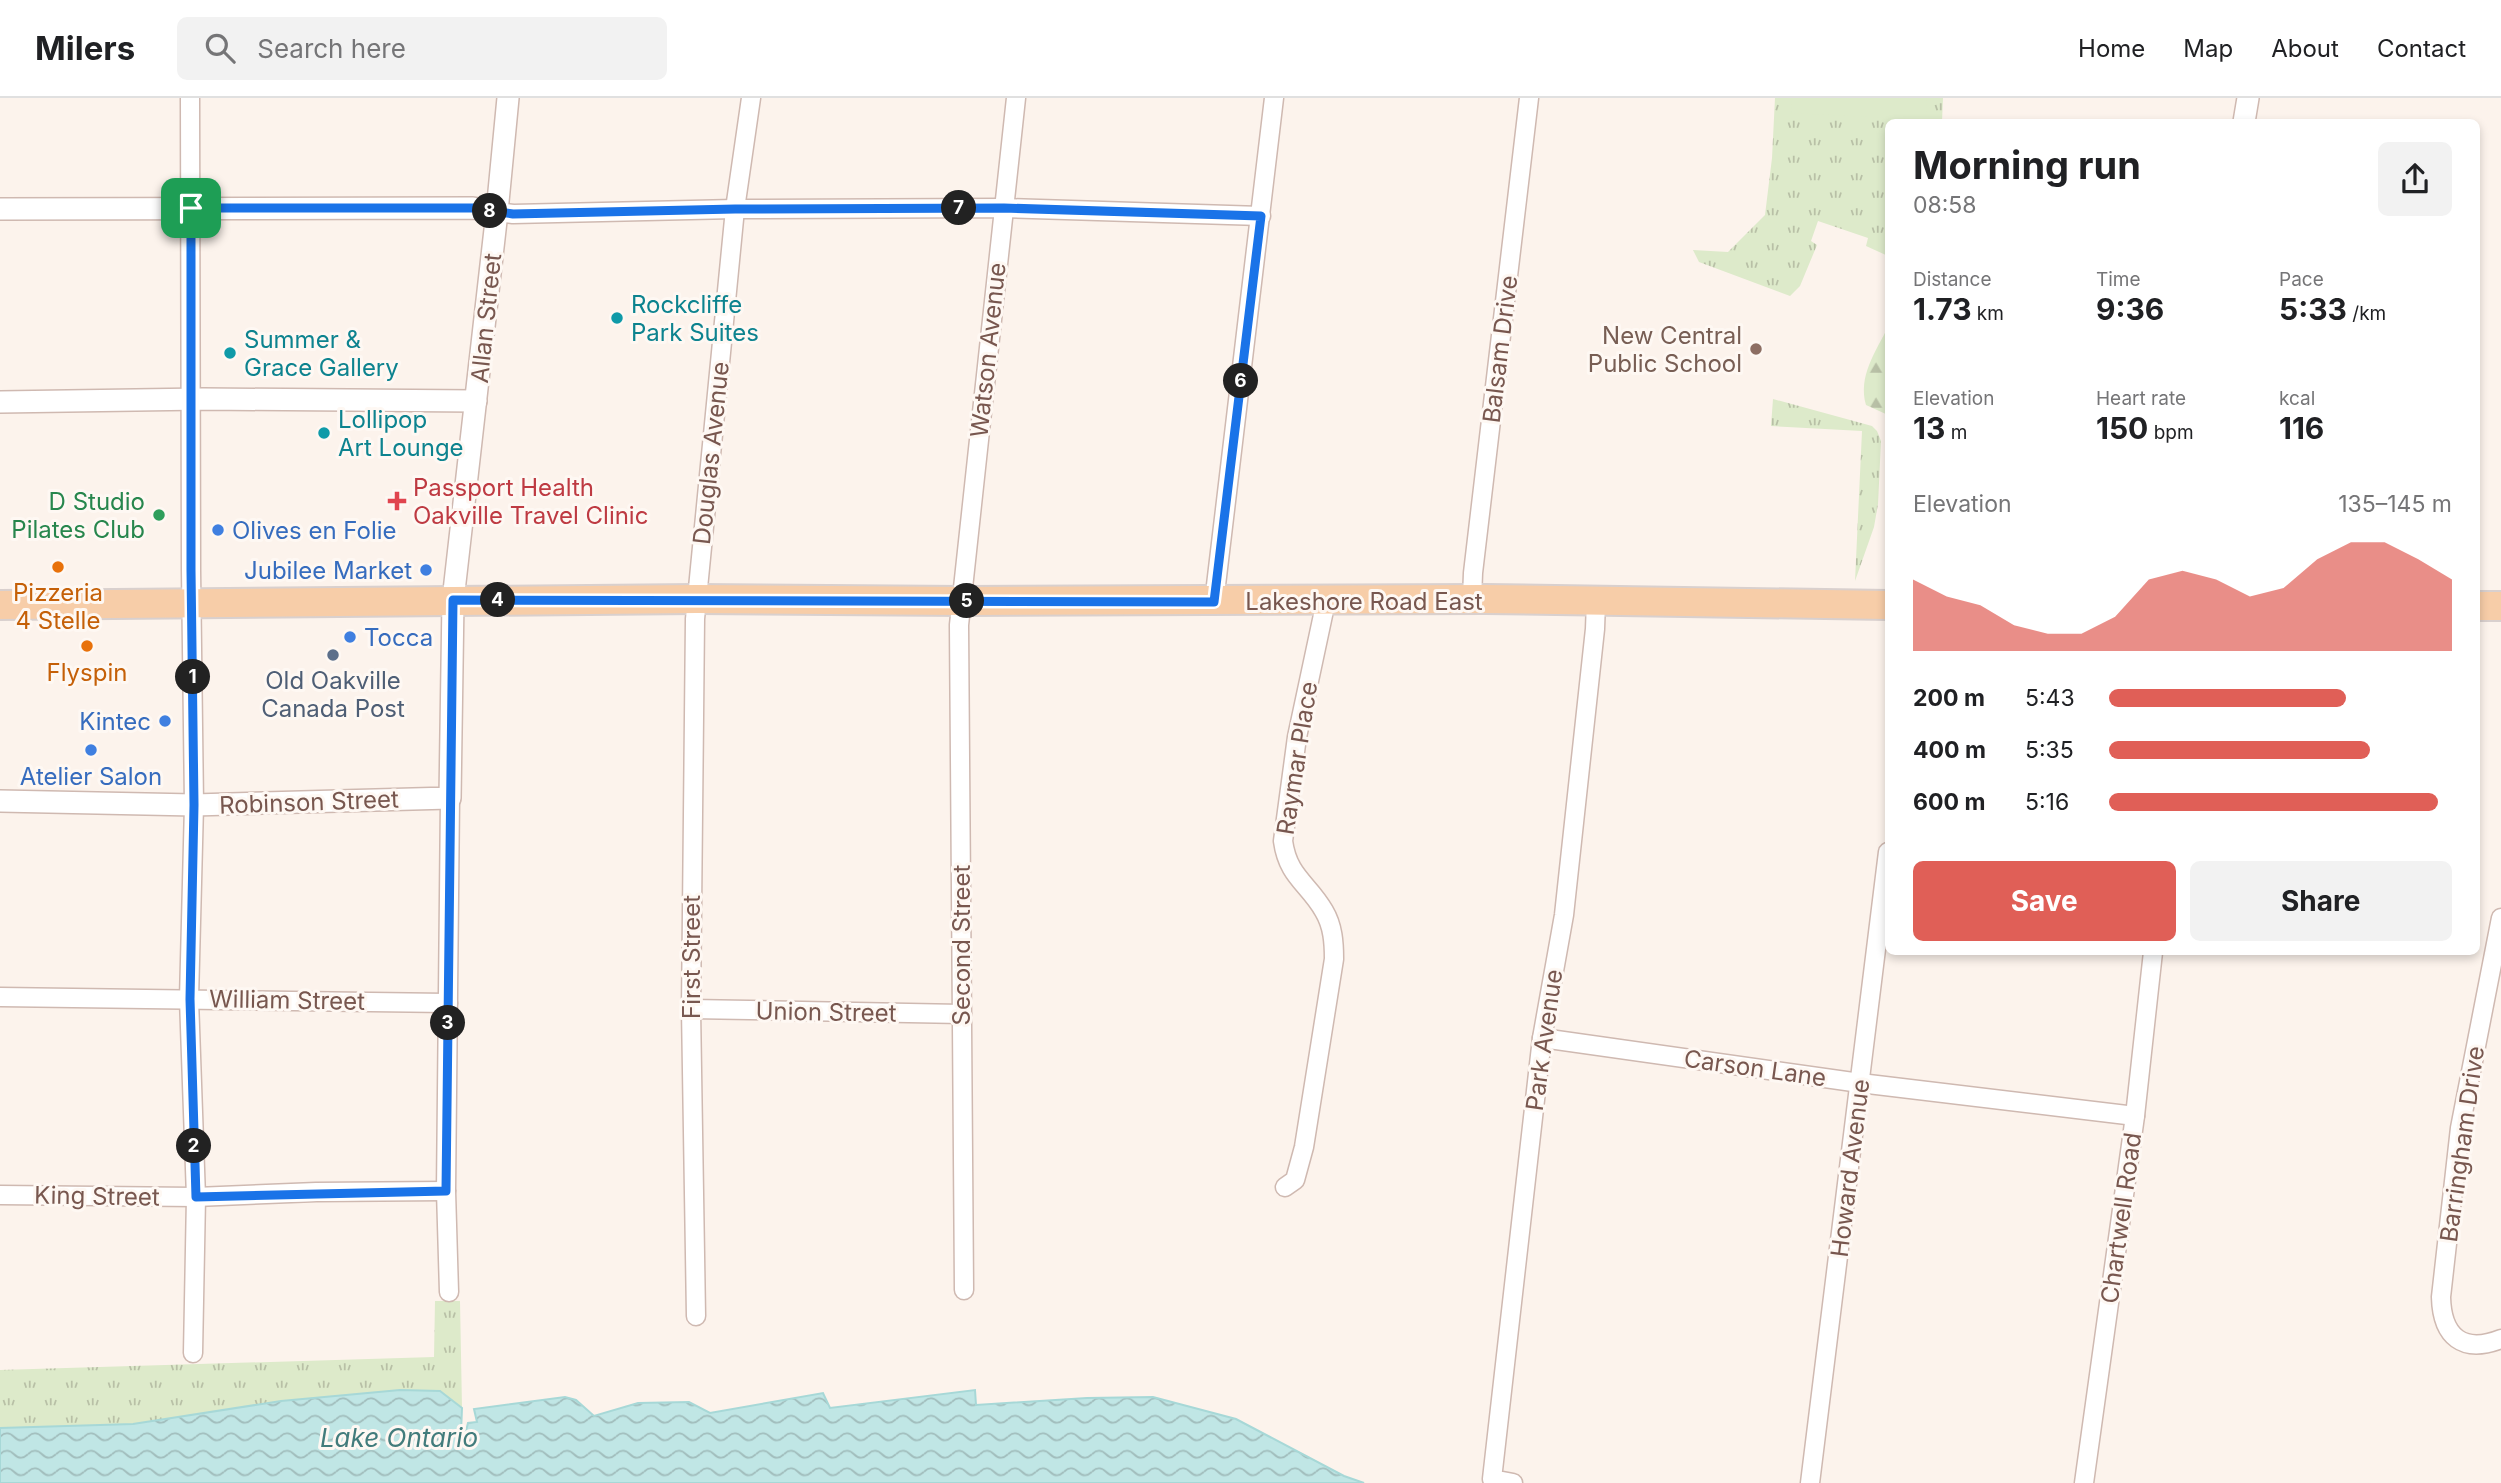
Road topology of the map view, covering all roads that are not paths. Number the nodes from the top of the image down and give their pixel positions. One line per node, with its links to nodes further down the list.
1 (190, 98): 9 (street)
2 (508, 98): 13 (street, Allan Street)
3 (751, 98): 12 (street, Douglas Avenue)
4 (1016, 98): 10 (street, Watson Avenue)
5 (1274, 98): 14 (street)
6 (1529, 98): 19 (street, Balsam Drive)
7 (2248, 98): 8 (street)
8 (2244, 119)
9 (191, 208): 11 (street); 13 (street); 15 (street)
10 (1004, 208): 12 (street); 14 (street); 21 (street, Watson Avenue)
11 (0, 209)
12 (735, 209): 13 (street); 18 (street, Douglas Avenue)
13 (497, 212): 16 (street, Allan Street)
14 (1261, 216): 25 (street)
15 (192, 399): 16 (street); 17 (street); 24 (street)
16 (476, 401): 20 (street, Allan Street)
17 (0, 402)
18 (696, 598): 20 (main road, Lakeshore Road East); 21 (main road, Lakeshore Road East); 39 (street, First Street)
19 (1472, 599): 22 (main road, Lakeshore Road East); 23 (main road, Lakeshore Road East)
20 (453, 600): 24 (main road, Lakeshore Road East); 30 (street, Allan Street)
21 (962, 601): 25 (main road, Lakeshore Road East); 40 (street, Second Street)
22 (1326, 601): 25 (main road, Lakeshore Road East); 44 (street, Raymar Place)
23 (1597, 601): 27 (main road, Lakeshore Road East); 41 (street, Park Avenue)
24 (192, 602): 26 (main road, Lakeshore Road East); 32 (street)
25 (1214, 602)
26 (0, 605)
27 (1885, 605)
28 (2480, 606): 29 (main road)
29 (2501, 606)
30 (450, 798): 32 (street, Robinson Street); 38 (street, Allan Street)
31 (0, 801): 32 (street, Robinson Street)
32 (194, 805): 37 (street)
33 (1885, 877): 42 (street, Howard Avenue)
34 (2501, 918): 51 (street, Barringham Drive)
35 (2153, 955): 43 (street, Chartwell Road)
36 (0, 997): 37 (street, William Street)
37 (190, 999): 38 (street, William Street); 47 (street)
38 (448, 1003): 45 (street, Allan Street)
39 (691, 1009): 40 (street, Union Street); 50 (street, First Street)
40 (962, 1014): 48 (street, Second Street)
41 (1542, 1038): 42 (street, Carson Lane); 53 (street, Park Avenue)
42 (1860, 1083): 43 (street, Carson Lane); 54 (street, Howard Avenue)
43 (2135, 1116): 55 (street, Chartwell Road)
44 (1285, 1187)
45 (446, 1191): 47 (street, King Street); 49 (street, Allan Street)
46 (0, 1195): 47 (street, King Street)
47 (196, 1197): 52 (street)
48 (964, 1290)
49 (449, 1292)
50 (696, 1316)
51 (2501, 1339)
52 (193, 1353)
53 (1513, 1483)
54 (1810, 1483)
55 (2084, 1483)

